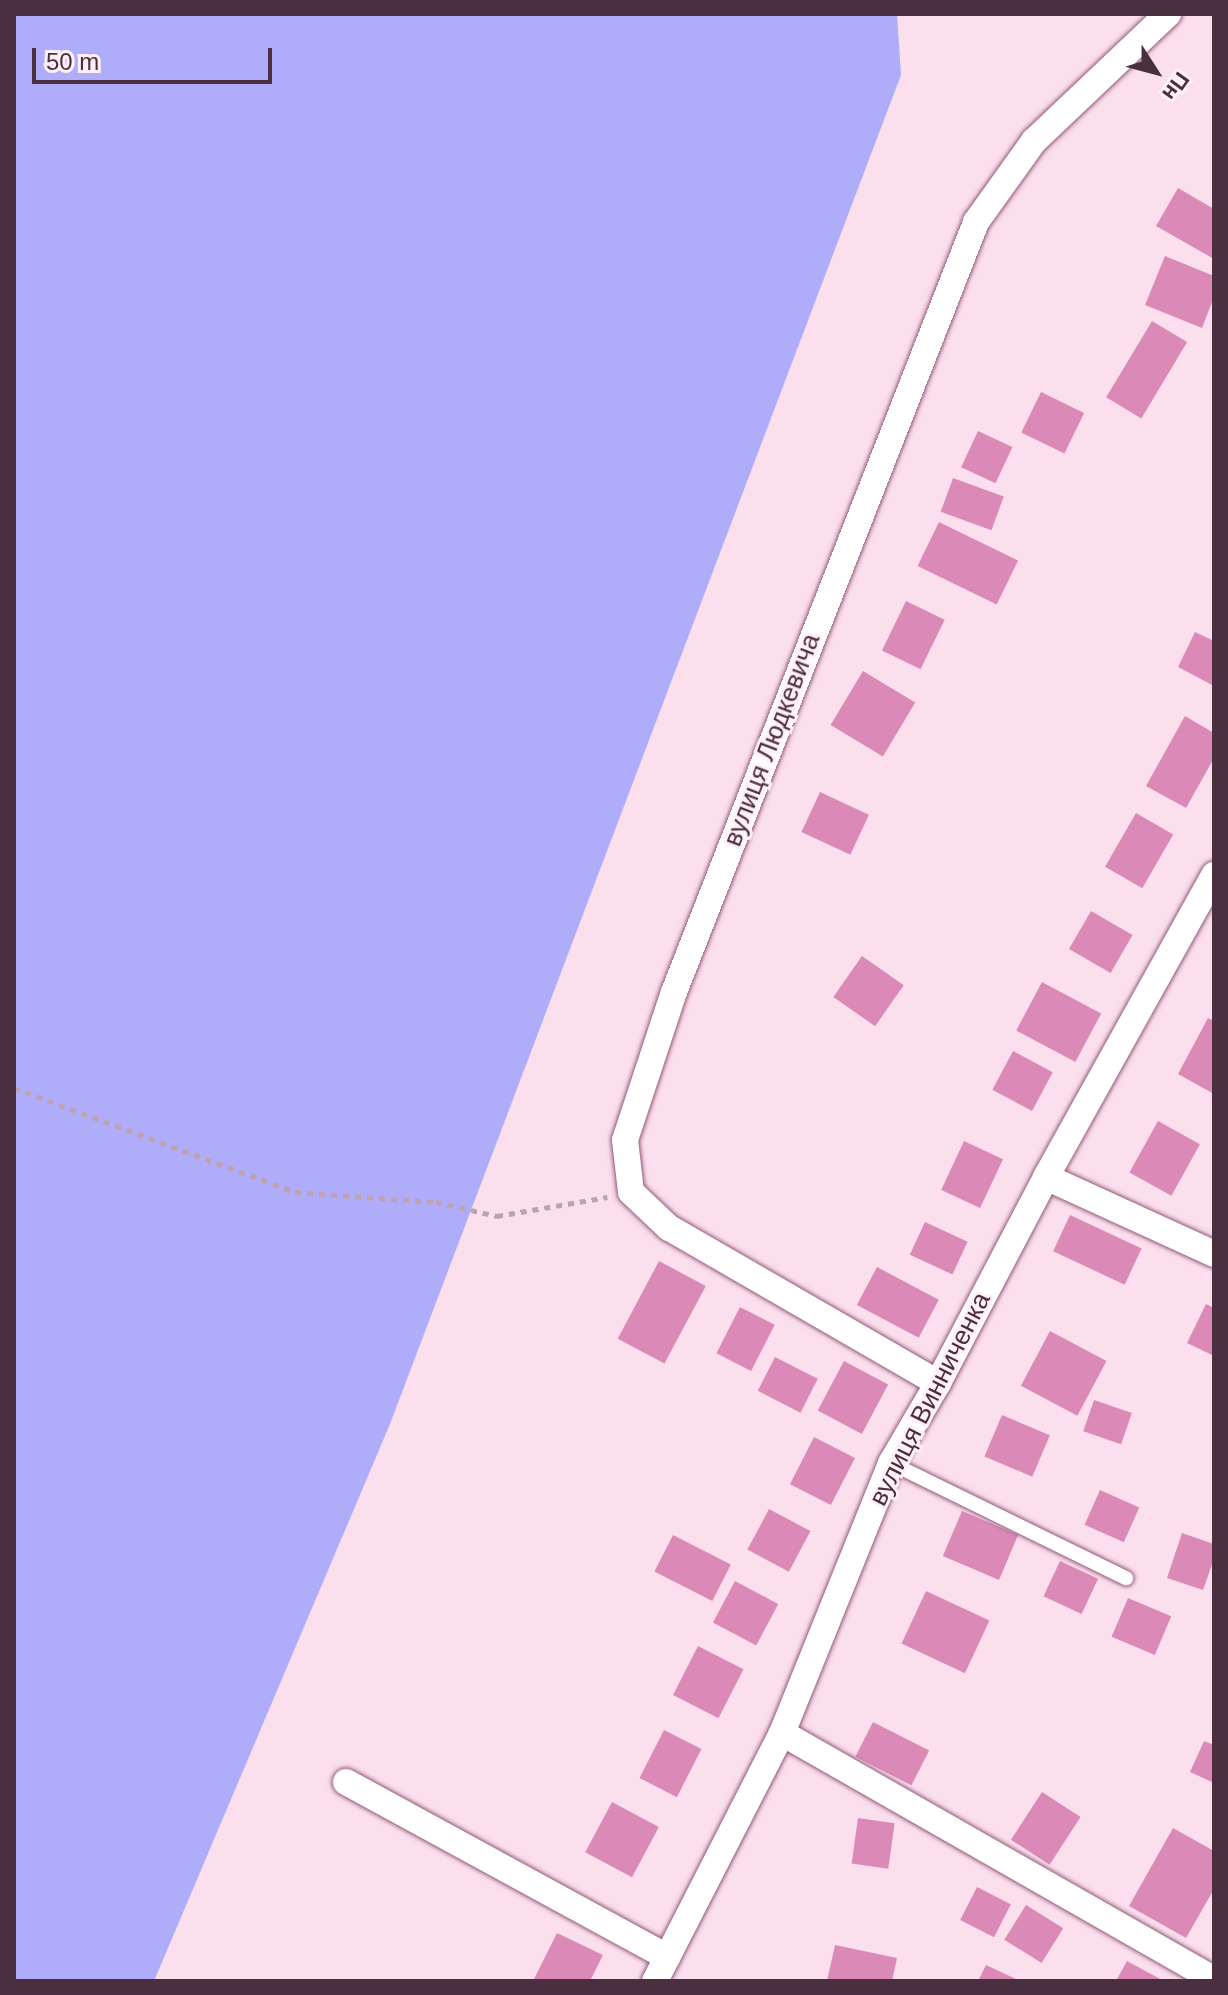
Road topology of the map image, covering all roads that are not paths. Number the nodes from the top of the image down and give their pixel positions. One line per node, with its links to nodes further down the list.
1 (1168, 14): 5 (street, вулиця Людкевича)
2 (1214, 875): 3 (street, вулиця Винниченка)
3 (1046, 1177): 4 (street); 5 (street, вулиця Винниченка)
4 (1214, 1254)
5 (938, 1383): 6 (street, вулиця Винниченка)
6 (891, 1463): 7 (lane); 8 (street, вулиця Винниченка)
7 (1126, 1578)
8 (782, 1733): 10 (street, вулиця Винниченка); 11 (street)
9 (346, 1782): 10 (street)
10 (667, 1957): 12 (street, вулиця Винниченка)
11 (1207, 1970)
12 (655, 1981)

